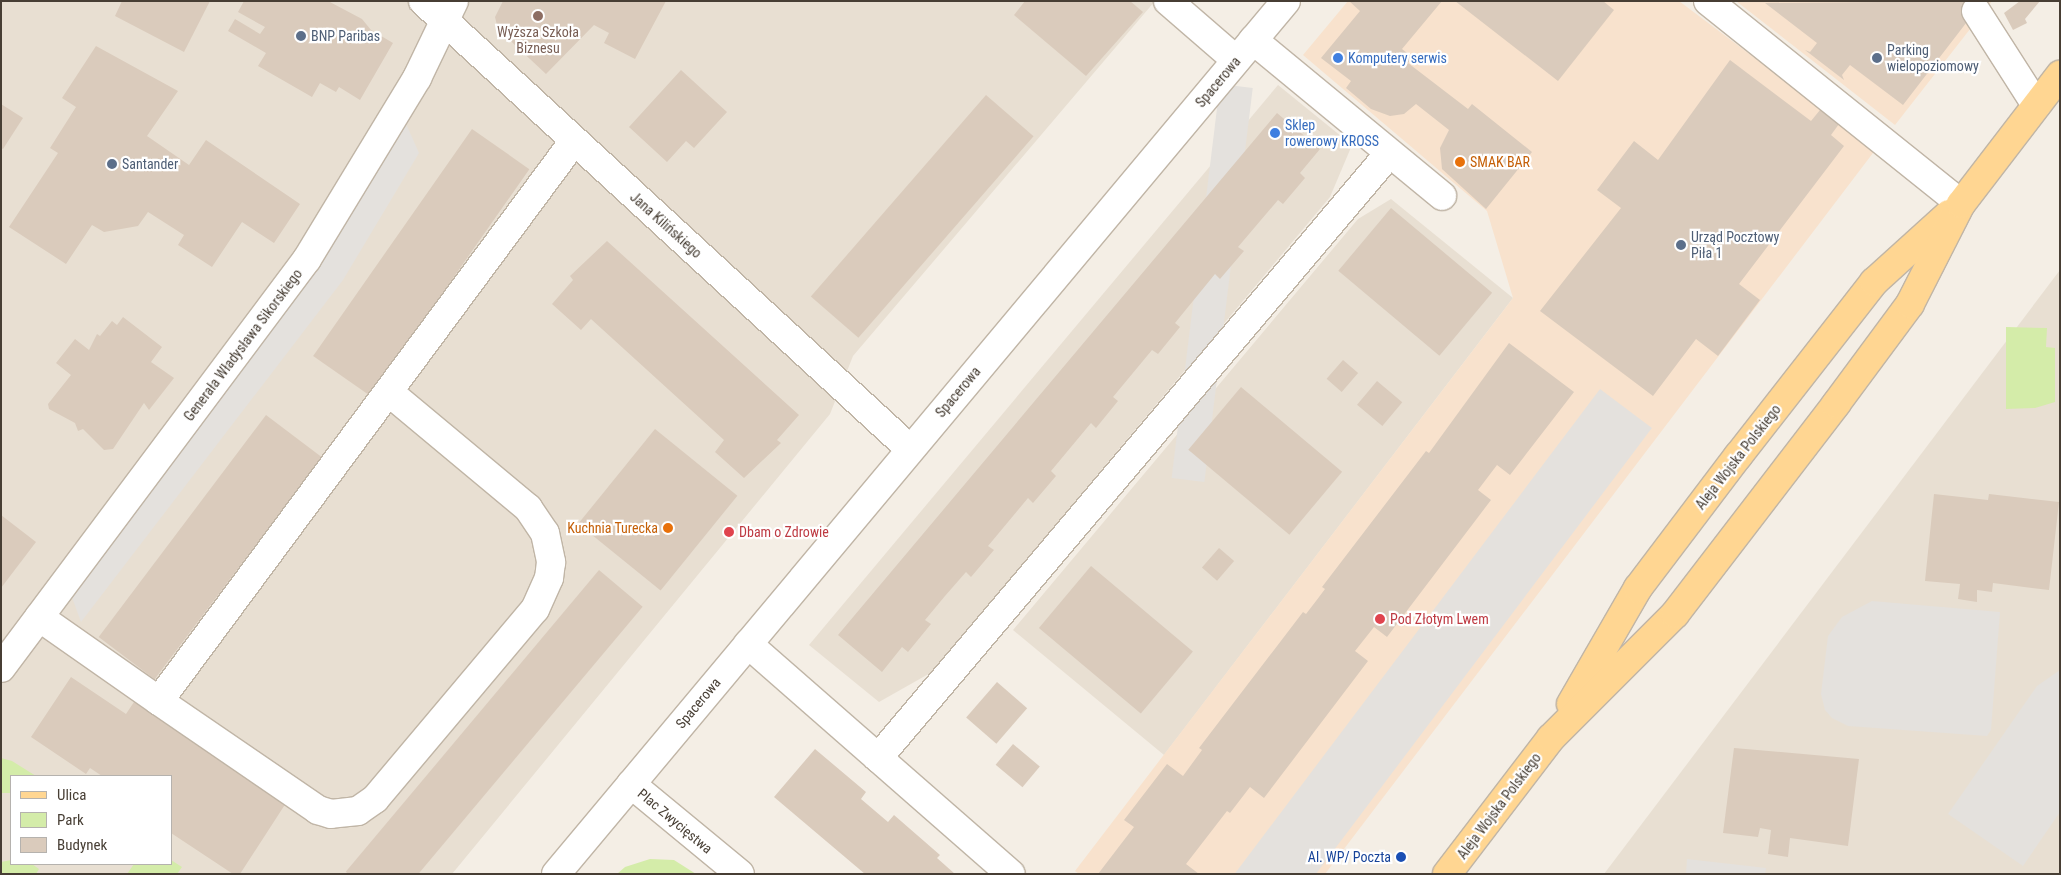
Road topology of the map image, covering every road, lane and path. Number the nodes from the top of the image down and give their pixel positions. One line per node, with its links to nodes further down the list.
1 (423, 1): 6 (street, Jana Kilińskiego)
2 (1168, 1): 7 (street)
3 (1286, 1): 7 (street, Spacerowa)
4 (1712, 2): 13 (street)
5 (1976, 11): 9 (street)
6 (449, 12): 10 (street, Jana Kilińskiego); 16 (street, Generała Władysława Sikorskiego)
7 (1244, 50): 11 (street); 15 (street, Spacerowa)
8 (2060, 75): 9 (main road, Aleja Wojska Polskiego)
9 (2036, 105): 13 (main road, Aleja Wojska Polskiego)
10 (574, 141): 14 (street); 15 (street, Jana Kilińskiego)
11 (1388, 155): 12 (street); 21 (street)
12 (1442, 196)
13 (1961, 204): 20 (main road, Aleja Wojska Polskiego); 20 (main road, Aleja Wojska Polskiego)
14 (390, 393): 19 (street); 19 (street)
15 (910, 449): 17 (street, Spacerowa)
16 (39, 617): 18 (street, Generała Władysława Sikorskiego); 19 (street)
17 (748, 644): 21 (street); 22 (street, Spacerowa)
18 (1, 668)
19 (159, 701)
20 (1551, 738): 26 (main road, Aleja Wojska Polskiego)
21 (878, 758): 25 (street)
22 (630, 784): 23 (street, Plac Zwycięstwa); 24 (street, Plac Zwycięstwa)
23 (556, 874)
24 (740, 874)
25 (1011, 874)
26 (1447, 874)

